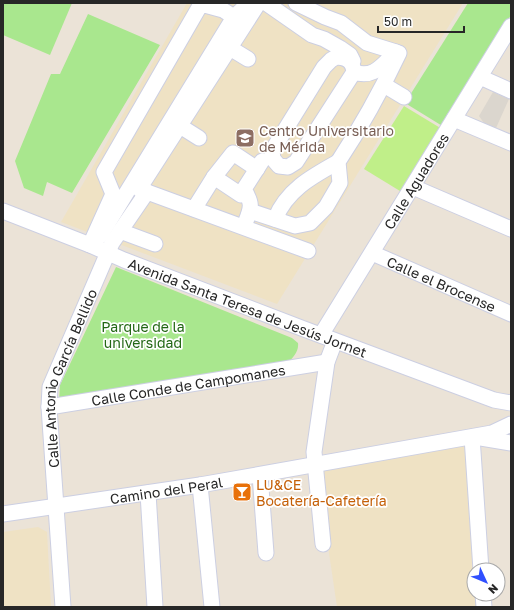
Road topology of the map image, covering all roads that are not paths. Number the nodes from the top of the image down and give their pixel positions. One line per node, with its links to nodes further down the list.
1 (296, 3): 7 (street)
2 (260, 4): 3 (street); 5 (street); 6 (street)
3 (231, 10): 25 (street); 27 (street)
4 (511, 26): 11 (street, Calle Aguadores)
5 (312, 35): 9 (street); 10 (street)
6 (230, 48): 8 (street); 16 (street)
7 (396, 52): 10 (street); 12 (street)
8 (248, 59)
9 (327, 64): 10 (street); 19 (street)
10 (354, 70): 20 (street)
11 (480, 77): 13 (street); 15 (street, Calle Aguadores)
12 (384, 85): 14 (street); 21 (street)
13 (511, 90)
14 (404, 97)
15 (454, 119): 18 (street); 26 (street, Calle Aguadores)
16 (180, 126): 17 (street); 29 (street)
17 (199, 138)
18 (511, 143)
19 (272, 151): 20 (street); 22 (street)
20 (298, 158): 23 (street)
21 (338, 162): 23 (street); 33 (street)
22 (257, 168): 24 (street); 28 (street)
23 (316, 174): 33 (street)
24 (214, 177): 28 (street); 32 (street)
25 (111, 187): 27 (street); 38 (street)
26 (413, 187): 34 (street); 41 (street, Calle Aguadores)
27 (127, 189): 38 (street)
28 (244, 189): 31 (street)
29 (147, 192): 32 (street); 35 (street, Calle Antonio García Bellido)
30 (3, 211): 38 (street, Avenida Santa Teresa de Jesús Jornet)
31 (250, 211): 33 (street); 36 (street)
32 (198, 215): 36 (street)
33 (275, 219)
34 (511, 229)
35 (120, 231): 37 (street); 40 (street, Calle Antonio García Bellido)
36 (244, 232): 39 (street)
37 (155, 244)
38 (90, 245): 40 (street, Avenida Santa Teresa de Jesús Jornet)
39 (308, 251)
40 (108, 252): 43 (street, Avenida Santa Teresa de Jesús Jornet); 48 (street, Calle Antonio García Bellido)
41 (372, 253): 42 (street, Calle el Brocense); 43 (street, Calle Aguadores)
42 (511, 314)
43 (321, 336): 44 (street, Avenida Santa Teresa de Jesús Jornet)
44 (335, 341): 45 (street); 46 (street, Avenida Santa Teresa de Jesús Jornet)
45 (327, 362): 48 (street, Calle Conde de Campomanes); 53 (street)
46 (494, 400): 47 (street, Avenida Santa Teresa de Jesús Jornet); 49 (street, Avenida Santa Teresa de Jesús Jornet)
47 (511, 403)
48 (48, 407): 57 (street, Calle Antonio García Bellido)
49 (511, 419)
50 (511, 424): 51 (street, Camino del Peral)
51 (472, 437): 52 (street, Camino del Peral); 53 (street, Camino del Peral); 61 (street)
52 (511, 443)
53 (316, 465): 54 (street, Camino del Peral); 59 (street)
54 (260, 475): 55 (street, Camino del Peral); 60 (street)
55 (200, 485): 56 (street, Camino del Peral); 64 (street)
56 (148, 493): 57 (street, Camino del Peral); 63 (street)
57 (56, 507): 58 (street, Camino del Peral); 62 (street, Calle Antonio García Bellido)
58 (3, 514)
59 (323, 544)
60 (266, 553)
61 (481, 562)
62 (63, 607)
63 (155, 607)
64 (212, 607)

